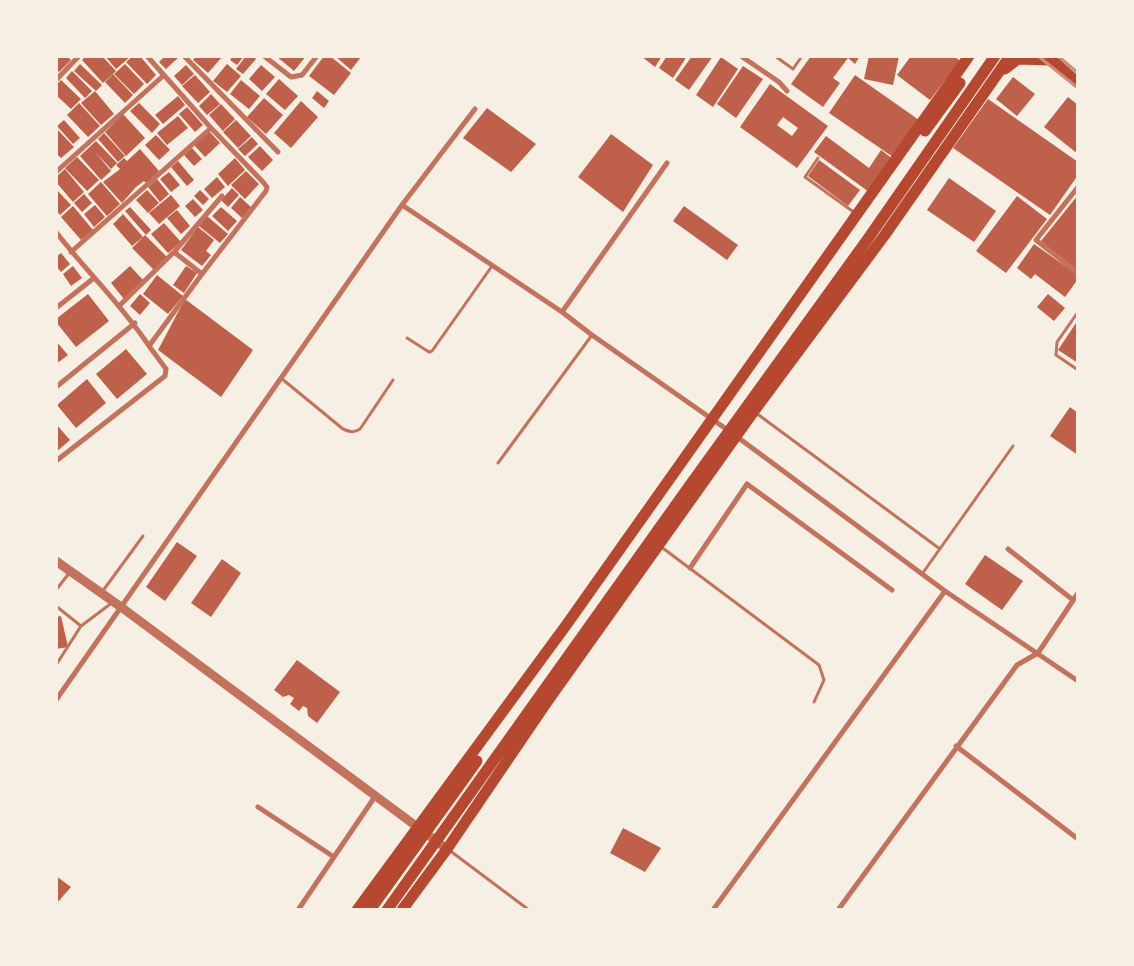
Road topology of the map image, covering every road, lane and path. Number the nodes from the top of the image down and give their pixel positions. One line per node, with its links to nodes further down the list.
1 (79, 56): 16 (street)
2 (147, 56): 15 (street)
3 (184, 56): 23 (street)
4 (264, 56): 5 (street)
5 (317, 56)
6 (742, 56): 18 (street)
7 (775, 56): 8 (lane)
8 (802, 56)
9 (969, 56): 19 (main road)
10 (978, 56): 87 (main road)
11 (995, 56): 88 (main road)
12 (1010, 56): 14 (main road)
13 (1050, 58): 14 (main road); 17 (main road)
14 (998, 74): 21 (main road)
15 (164, 75): 22 (street); 26 (street)
16 (56, 80)
17 (1078, 83)
18 (787, 91)
19 (935, 104): 21 (main road); 30 (main road)
20 (474, 109): 29 (street)
21 (961, 126): 50 (main road)
22 (211, 128): 32 (street); 36 (street)
23 (278, 152)
24 (818, 158): 30 (lane)
25 (667, 163): 40 (street)
26 (56, 172)
27 (1078, 187): 35 (street)
28 (222, 196): 33 (street)
29 (402, 205): 34 (street); 47 (street)
30 (858, 215): 51 (main road)
31 (56, 232): 32 (street)
32 (71, 252): 37 (street)
33 (174, 252): 36 (street); 38 (street)
34 (493, 266): 40 (street); 44 (lane)
35 (1078, 273)
36 (202, 274): 45 (street)
37 (94, 278): 38 (street); 39 (street)
38 (119, 306): 42 (street)
39 (56, 308)
40 (562, 312): 43 (street)
41 (1078, 312): 46 (lane)
42 (134, 323): 45 (street); 49 (street)
43 (592, 335): 51 (street); 55 (lane)
44 (407, 338)
45 (149, 346): 54 (street)
46 (1078, 370)
47 (281, 378): 48 (lane); 70 (street)
48 (393, 380)
49 (56, 387)
50 (754, 411): 52 (main road); 58 (lane)
51 (713, 418): 52 (street); 81 (main road)
52 (737, 437): 57 (main road); 63 (street)
53 (1013, 446): 58 (lane)
54 (56, 461)
55 (498, 464)
56 (143, 536): 67 (lane)
57 (660, 546): 61 (lane); 83 (main road)
58 (940, 549): 63 (lane)
59 (1008, 550): 69 (street)
60 (56, 561): 62 (street)
61 (690, 568): 65 (street); 77 (lane)
62 (70, 572): 64 (lane); 67 (street)
63 (922, 574): 66 (street)
64 (56, 590)
65 (892, 590)
66 (945, 591): 73 (street); 91 (street)
67 (101, 593): 70 (street)
68 (1078, 593): 69 (street)
69 (1073, 600): 73 (street)
70 (117, 604): 72 (lane); 76 (street); 79 (street)
71 (56, 606): 72 (lane)
72 (81, 626): 74 (lane)
73 (1038, 653): 75 (street); 78 (street)
74 (56, 665)
75 (1078, 681)
76 (56, 700)
77 (814, 702)
78 (956, 746): 82 (street); 92 (street)
79 (376, 795): 81 (street); 84 (street)
80 (258, 807): 84 (street)
81 (419, 827): 83 (street); 86 (main road)
82 (1078, 839)
83 (447, 849): 89 (main road); 90 (lane)
84 (334, 856): 85 (street)
85 (298, 910)
86 (357, 910)
87 (370, 910)
88 (387, 910)
89 (402, 910)
90 (529, 910)
91 (713, 910)
92 (838, 910)

